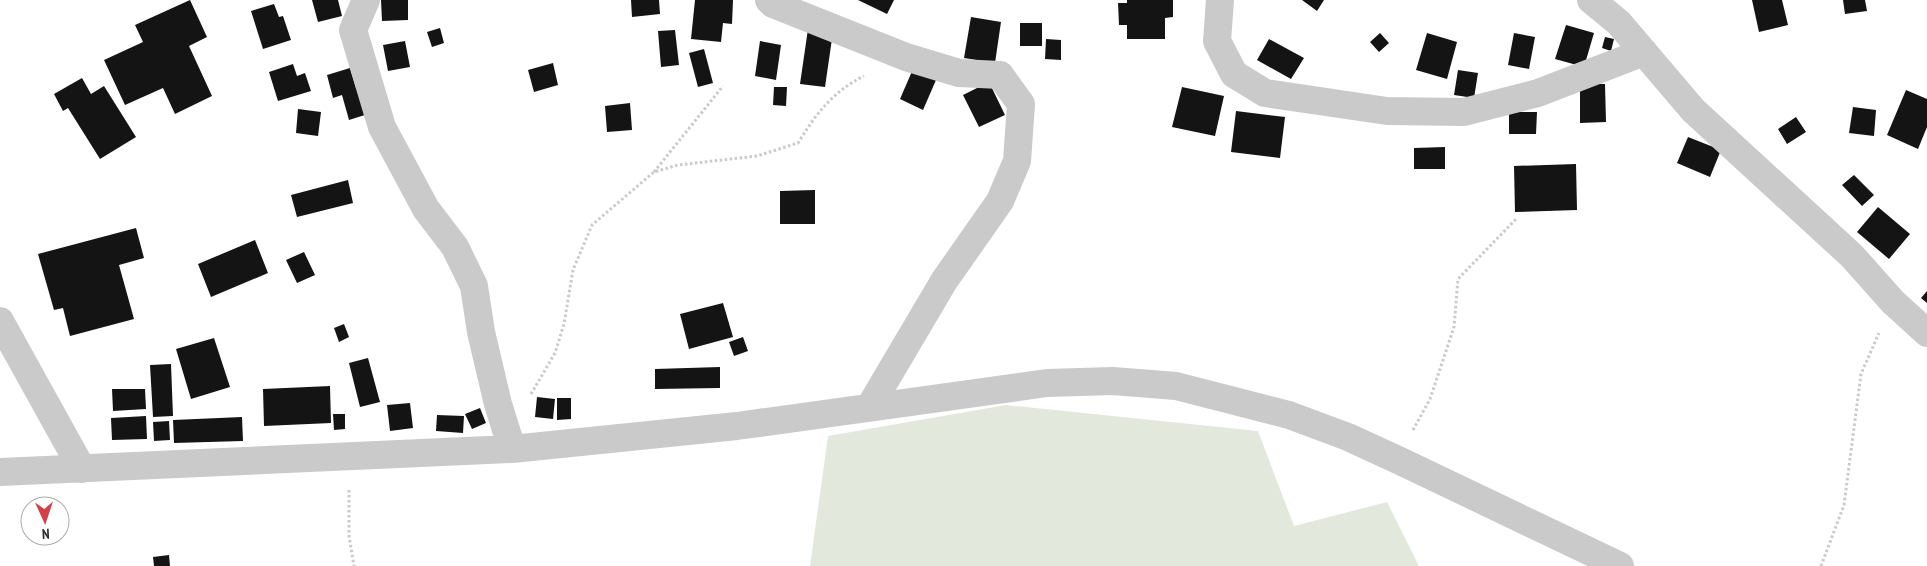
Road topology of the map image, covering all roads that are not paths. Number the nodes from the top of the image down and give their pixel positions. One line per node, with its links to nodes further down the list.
1 (366, 0): 9 (street)
2 (768, 0): 8 (street)
3 (1220, 0): 5 (street)
4 (1591, 0): 5 (street)
5 (1644, 52): 7 (street)
6 (0, 321): 10 (street)
7 (1927, 333)
8 (869, 408): 9 (street); 12 (street)
9 (512, 449): 10 (street)
10 (82, 469): 11 (street)
11 (0, 472)
12 (1620, 566)

